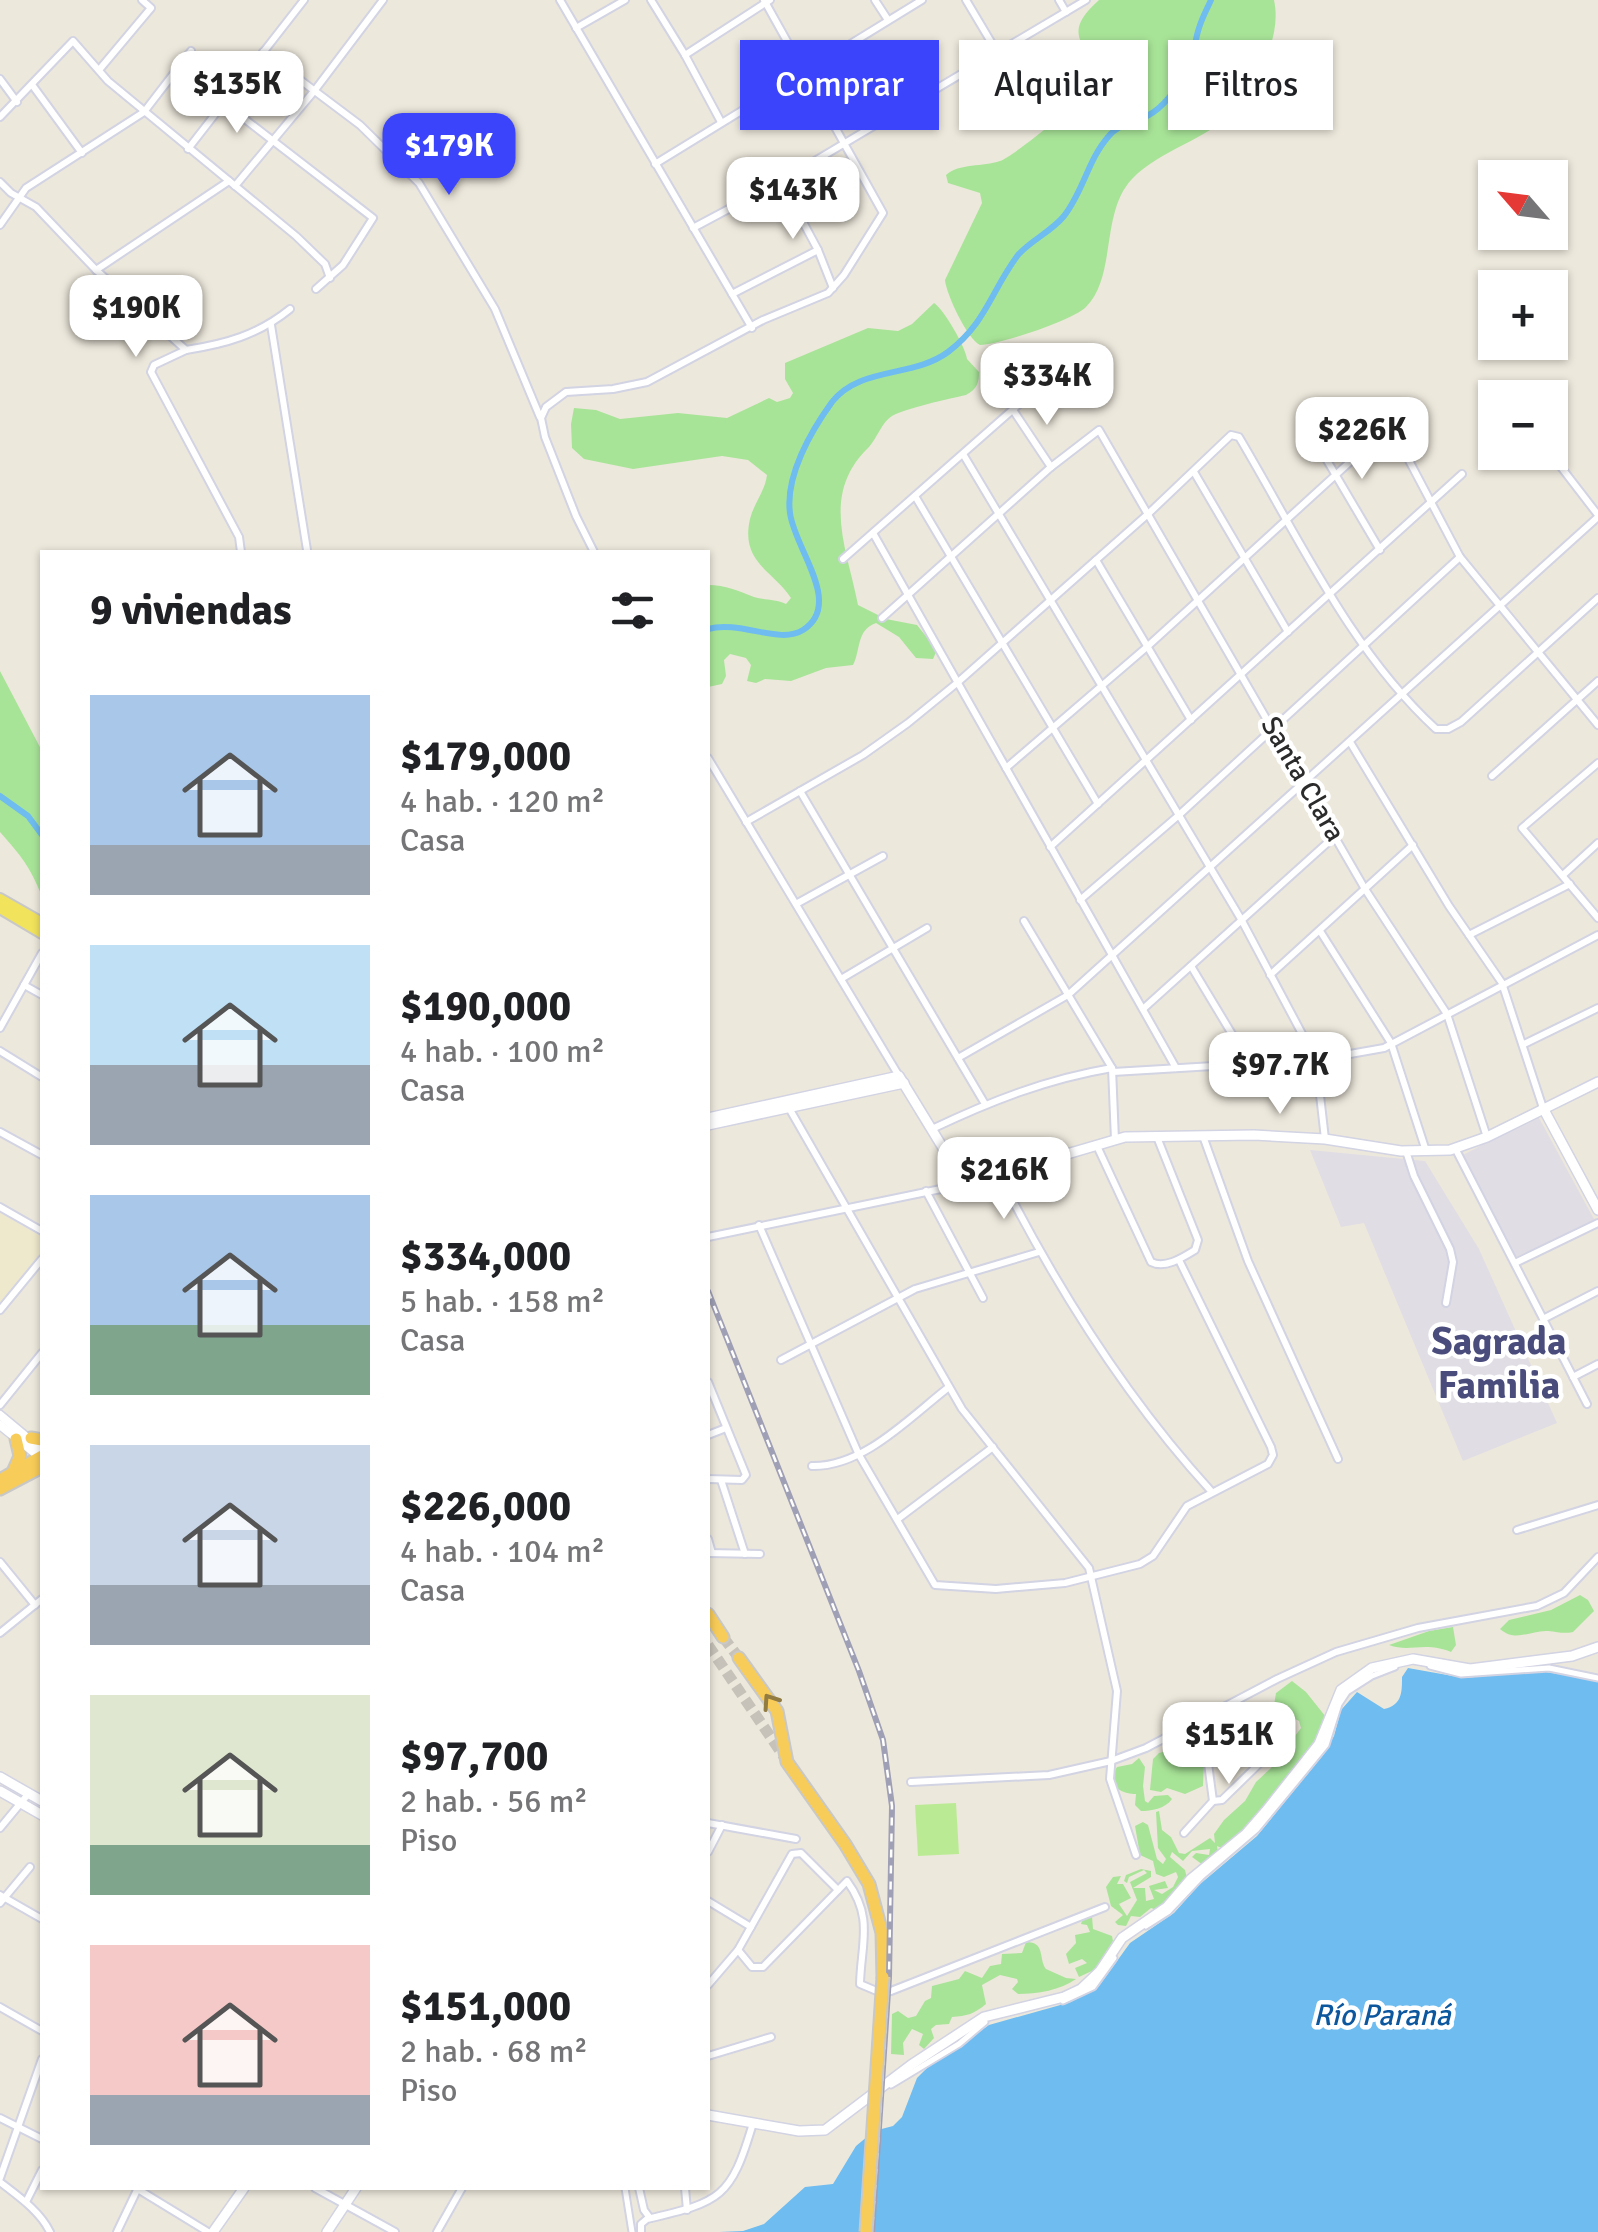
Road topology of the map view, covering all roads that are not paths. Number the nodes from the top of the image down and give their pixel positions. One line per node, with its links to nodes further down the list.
1 (142, 0): 24 (street)
2 (304, 0): 22 (street)
3 (371, 0): 13 (street)
4 (560, 0): 16 (street)
5 (625, 0): 16 (street)
6 (651, 0): 23 (street)
7 (875, 0): 15 (street)
8 (922, 0): 15 (street)
9 (966, 0): 19 (street)
10 (1059, 0): 14 (street)
11 (1086, 0): 14 (street)
12 (766, 1): 17 (street); 23 (street)
13 (381, 3): 28 (street)
14 (1066, 12): 20 (street)
15 (888, 20): 18 (street)
16 (576, 28): 40 (street)
17 (787, 40)
18 (856, 40)
19 (990, 40)
20 (1018, 40)
21 (191, 52): 32 (street)
22 (263, 52): 28 (street); 30 (street)
23 (685, 55): 34 (street)
24 (99, 70): 27 (street); 32 (street)
25 (959, 75): 37 (street)
26 (0, 79): 29 (street)
27 (32, 86): 29 (street); 39 (street)
28 (315, 90): 36 (street); 59 (street)
29 (17, 102): 33 (street)
30 (224, 102): 36 (street); 38 (street)
31 (740, 111): 34 (street)
32 (144, 112): 38 (street); 39 (street)
33 (0, 117)
34 (721, 122): 40 (street)
35 (838, 130): 37 (street)
36 (273, 140): 43 (street); 49 (street)
37 (846, 143): 41 (street); 51 (street)
38 (188, 148): 43 (street)
39 (82, 152): 44 (street)
40 (654, 164): 46 (street)
41 (781, 181): 46 (street); 47 (street)
42 (0, 182): 44 (street)
43 (232, 183): 48 (street); 49 (street)
44 (20, 198): 45 (street); 48 (street)
45 (0, 225)
46 (693, 228): 52 (street)
47 (818, 250): 51 (street); 52 (street)
48 (96, 270): 56 (street)
49 (330, 278): 50 (street)
50 (316, 289)
51 (833, 289): 55 (street)
52 (732, 294): 55 (street)
53 (290, 310): 54 (street)
54 (271, 324): 56 (street); 75 (street)
55 (752, 328): 59 (street)
56 (186, 350): 74 (street)
57 (1068, 361): 58 (street)
58 (1013, 410): 61 (street); 62 (street)
59 (541, 418): 76 (street)
60 (1312, 435): 66 (street)
61 (963, 454): 67 (street); 70 (street)
62 (1051, 467): 69 (street, Santa Clara); 70 (street)
63 (1563, 470): 71 (street)
64 (1194, 472): 69 (street); 72 (street); 80 (street)
65 (1462, 474): 68 (street)
66 (1338, 476): 68 (street); 72 (street); 77 (street)
67 (915, 496): 73 (street); 78 (street)
68 (1431, 504): 77 (street); 79 (street)
69 (1148, 514): 82 (street); 86 (street, Santa Clara)
70 (999, 515): 78 (street); 87 (street)
71 (1598, 516): 88 (street)
72 (1288, 520): 80 (street); 84 (street)
73 (873, 533): 81 (street); 83 (street)
74 (241, 550)
75 (307, 550)
76 (593, 550)
77 (1380, 550): 84 (street)
78 (950, 557): 83 (street); 91 (street)
79 (1460, 557): 88 (street); 92 (street)
80 (1245, 558): 86 (street); 90 (street)
81 (843, 559)
82 (1096, 560): 87 (street); 93 (street)
83 (907, 594): 89 (street); 97 (street)
84 (1331, 594): 90 (street); 92 (street)
85 (1598, 598): 94 (street)
86 (1199, 600): 93 (street); 95 (street, Santa Clara)
87 (1049, 602): 91 (street); 98 (street)
88 (1501, 606): 94 (street); 99 (street)
89 (882, 618)
90 (1288, 632): 95 (street)
91 (1002, 643): 97 (street); 104 (street)
92 (1364, 645): 99 (street); 103 (street)
93 (1148, 646): 98 (street); 101 (street)
94 (1538, 654): 99 (street); 100 (street)
95 (1242, 674): 101 (street); 103 (street, Santa Clara)
96 (1598, 681): 100 (street)
97 (957, 683): 109 (street); 112 (street)
98 (1101, 686): 104 (street); 106 (street)
99 (1402, 694): 105 (street)
100 (1577, 700): 102 (street); 110 (street)
101 (1191, 720): 106 (street)
102 (1598, 726)
103 (1273, 727): 111 (street, Santa Clara); 114 (street)
104 (1053, 728): 109 (street); 113 (street)
105 (1350, 742): 111 (street); 118 (street)
106 (1146, 759): 113 (street); 114 (street)
107 (1598, 763): 123 (street)
108 (710, 768): 115 (street)
109 (1006, 768): 119 (street)
110 (1492, 776)
111 (1304, 783): 116 (street, Santa Clara); 121 (street)
112 (800, 791): 115 (street); 122 (street)
113 (1098, 804): 119 (street)
114 (1179, 815): 121 (street); 127 (street)
115 (746, 822): 128 (street)
116 (1336, 836): 125 (street, Santa Clara); 131 (street)
117 (1598, 843): 123 (street)
118 (1413, 845): 125 (street); 137 (street)
119 (1050, 847): 127 (street)
120 (883, 856): 122 (street)
121 (1209, 868): 131 (street); 140 (street)
122 (850, 874): 128 (street); 139 (street)
123 (1562, 874): 124 (street)
124 (1570, 884): 130 (street); 137 (street)
125 (1365, 889): 135 (street); 151 (street, Santa Clara)
126 (0, 899): 133 (main road)
127 (1080, 900): 140 (street)
128 (796, 904): 144 (street)
129 (0, 908): 136 (main road)
130 (1598, 918)
131 (1241, 919): 142 (street); 143 (street)
132 (1024, 921): 148 (street)
133 (40, 922)
134 (927, 928): 139 (street)
135 (1320, 930): 143 (street); 153 (street)
136 (40, 932)
137 (1469, 935): 145 (street)
138 (1598, 935): 145 (street)
139 (893, 948): 144 (street); 156 (street)
140 (1112, 956): 148 (street); 150 (street)
141 (40, 957): 146 (street)
142 (1190, 966): 150 (street); 158 (street)
143 (1270, 976): 157 (street)
144 (841, 978): 162 (street)
145 (1502, 983): 151 (street); 154 (street)
146 (24, 985): 147 (street); 152 (street)
147 (40, 994)
148 (1068, 995): 156 (street); 159 (street)
149 (1598, 1008): 154 (street)
150 (1143, 1009): 160 (street)
151 (1447, 1014): 153 (street); 173 (street, Santa Clara)
152 (0, 1028)
153 (1391, 1043): 157 (street); 179 (street)
154 (1524, 1044): 166 (street)
155 (0, 1052): 161 (street)
156 (958, 1058): 164 (street)
157 (1316, 1060): 158 (street); 174 (street)
158 (1250, 1064): 160 (street)
159 (1112, 1068): 160 (street); 164 (street); 175 (street)
160 (1176, 1068)
161 (40, 1077)
162 (901, 1080): 165 (main road); 167 (main road); 169 (main road)
163 (1598, 1082): 166 (main road)
164 (985, 1104): 169 (street)
165 (790, 1108): 168 (main road); 185 (street)
166 (1544, 1108): 173 (main road); 186 (main road)
167 (710, 1118)
168 (710, 1126)
169 (932, 1129): 182 (main road)
170 (0, 1132): 180 (street)
171 (1204, 1136): 172 (main road); 174 (main road); 221 (street)
172 (1157, 1137): 175 (main road); 192 (street)
173 (1487, 1137): 177 (main road)
174 (1325, 1139): 178 (main road)
175 (1115, 1140): 176 (main road)
176 (1096, 1145): 181 (main road); 192 (street)
177 (1456, 1148): 179 (main road); 194 (street)
178 (1406, 1151): 179 (main road); 199 (street)
179 (1426, 1152)
180 (40, 1155)
181 (1000, 1176): 182 (main road); 191 (street)
182 (965, 1184): 183 (street)
183 (926, 1191): 185 (street); 195 (street)
184 (0, 1208): 189 (street)
185 (847, 1208): 188 (street); 197 (street)
186 (1598, 1210)
187 (1598, 1223): 194 (street)
188 (759, 1225): 190 (street); 202 (street)
189 (40, 1230)
190 (710, 1236)
191 (1039, 1252): 195 (street); 227 (street)
192 (1179, 1260): 227 (street)
193 (40, 1261): 200 (street)
194 (1515, 1263): 201 (street)
195 (970, 1273): 197 (street); 198 (street)
196 (1598, 1291): 201 (street)
197 (897, 1297): 202 (street); 208 (street)
198 (983, 1298)
199 (1446, 1304)
200 (0, 1310)
201 (1543, 1318): 206 (street)
202 (811, 1345): 204 (street); 218 (street)
203 (40, 1356): 209 (street)
204 (781, 1360)
205 (1598, 1364): 206 (street)
206 (1573, 1377): 210 (street)
207 (710, 1387): 213 (street)
208 (949, 1387): 217 (street); 218 (street)
209 (0, 1404)
210 (1587, 1404)
211 (0, 1415): 216 (street)
212 (0, 1425): 215 (street)
213 (726, 1428): 214 (street); 225 (street)
214 (710, 1434)
215 (16, 1439): 219 (street); 223 (highway)
216 (37, 1439)
217 (993, 1447): 230 (street); 237 (street)
218 (859, 1455): 222 (street); 230 (street)
219 (40, 1457)
220 (40, 1459): 223 (highway)
221 (1338, 1459)
222 (812, 1466)
223 (9, 1479): 226 (highway); 228 (street)
224 (710, 1479): 225 (street)
225 (720, 1480): 233 (street)
226 (0, 1489)
227 (1211, 1491): 237 (street)
228 (0, 1498)
229 (1598, 1504): 231 (street)
230 (899, 1518): 237 (street)
231 (1518, 1530)
232 (710, 1553): 233 (street)
233 (744, 1554): 234 (street)
234 (760, 1554)
235 (1598, 1557): 245 (street)
236 (0, 1562): 238 (street)
237 (1091, 1578): 247 (street)
238 (39, 1602): 240 (street)
239 (710, 1617): 241 (highway)
240 (0, 1632)
241 (723, 1637)
242 (1598, 1647): 285 (main road)
243 (738, 1658): 310 (highway, one-way to 243, bridge)
244 (1598, 1678): 279 (street)
245 (1202, 1718): 247 (street); 253 (street)
246 (1263, 1760): 253 (street)
247 (1111, 1761): 249 (street); 262 (street)
248 (0, 1777): 251 (main road)
249 (910, 1782)
250 (0, 1791): 254 (main road)
251 (29, 1794): 252 (main road); 254 (street)
252 (40, 1800)
253 (1213, 1801): 259 (street)
254 (21, 1803): 255 (main road); 258 (street)
255 (40, 1814)
256 (710, 1823): 257 (street)
257 (722, 1825): 260 (street); 261 (street)
258 (0, 1828)
259 (1184, 1833)
260 (796, 1839)
261 (710, 1848)
262 (1136, 1855)
263 (30, 1867): 265 (street)
264 (838, 1890): 269 (street); 270 (street); 273 (street)
265 (2, 1899): 268 (street)
266 (710, 1903): 269 (street)
267 (1105, 1907): 272 (street)
268 (40, 1918)
269 (751, 1927): 270 (street)
270 (738, 1950): 271 (street)
271 (710, 1983)
272 (891, 1991)
273 (879, 1992)
274 (0, 2006): 275 (street)
275 (40, 2030)
276 (771, 2037): 277 (street)
277 (710, 2055)
278 (40, 2065): 284 (street)
279 (884, 2090)
280 (872, 2098): 285 (street)
281 (710, 2115): 283 (main road)
282 (0, 2118): 284 (street)
283 (753, 2123): 285 (main road); 300 (street)
284 (18, 2126): 286 (street); 288 (street)
285 (825, 2132)
286 (40, 2137)
287 (40, 2174): 298 (street)
288 (0, 2180): 298 (street)
289 (137, 2190): 303 (street)
290 (141, 2190): 304 (street)
291 (242, 2190): 304 (main road)
292 (319, 2190): 299 (street)
293 (355, 2190): 299 (main road)
294 (461, 2190): 307 (street)
295 (625, 2190): 308 (street)
296 (639, 2190): 301 (street)
297 (684, 2190): 300 (street)
298 (26, 2202): 302 (street)
299 (345, 2205): 305 (main road); 306 (street)
300 (687, 2210): 301 (street)
301 (650, 2218): 309 (street)
302 (50, 2232)
303 (118, 2232)
304 (211, 2232)
305 (327, 2232)
306 (395, 2232)
307 (437, 2232)
308 (632, 2232)
309 (641, 2232)
310 (866, 2232)

